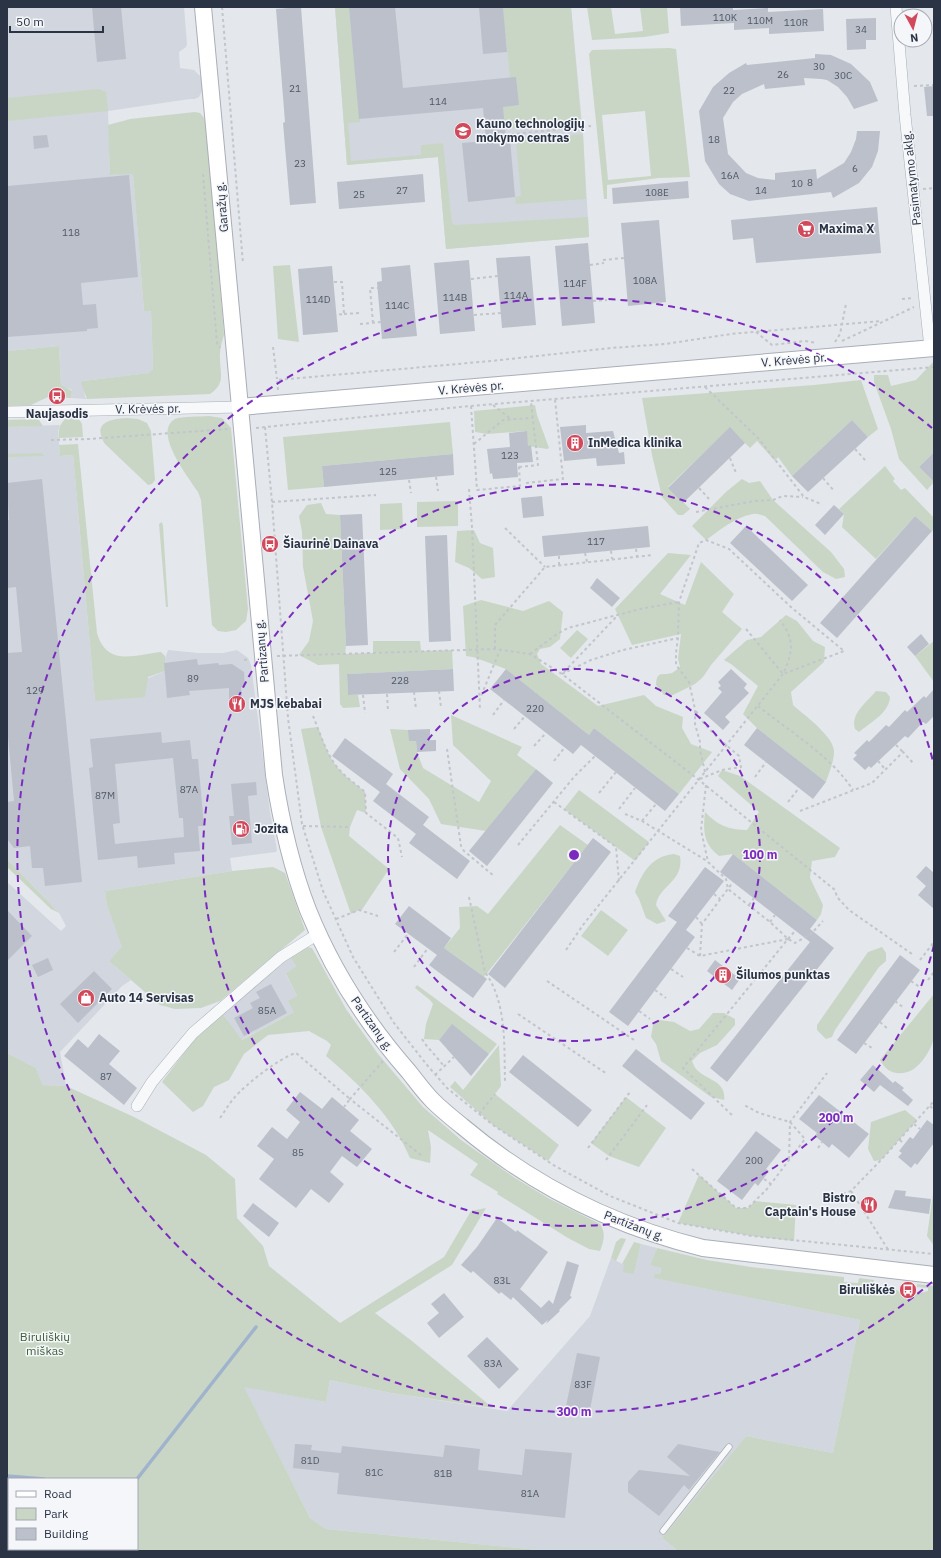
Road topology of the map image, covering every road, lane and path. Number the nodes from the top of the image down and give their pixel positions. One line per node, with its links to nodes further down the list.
1 (203, 7): 42 (street, Garažų g.)
2 (222, 7): 10 (path)
3 (896, 7): 5 (street, Pasimatymo aklg.)
4 (934, 85): 5 (path)
5 (903, 87): 33 (street, Pasimatymo aklg.)
6 (591, 126): 7 (path)
7 (505, 136)
8 (203, 174): 34 (path)
9 (624, 258): 11 (path)
10 (243, 264)
11 (590, 265)
12 (498, 276): 13 (path)
13 (471, 280)
14 (334, 282): 22 (path)
15 (378, 288): 27 (path)
16 (915, 298): 25 (path)
17 (607, 300): 18 (path)
18 (593, 301)
19 (846, 304): 29 (path)
20 (359, 313): 22 (path)
21 (501, 313): 24 (path)
22 (344, 314): 23 (path)
23 (336, 315)
24 (474, 315)
25 (882, 321): 29 (path); 29 (path)
26 (381, 322): 27 (path)
27 (373, 323): 28 (path)
28 (360, 324)
29 (842, 324): 30 (path)
30 (755, 332): 31 (path); 36 (path)
31 (819, 343)
32 (273, 347): 36 (path)
33 (932, 348): 40 (street, V. Krėvės pr.)
34 (222, 352)
35 (934, 367): 37 (path)
36 (277, 380): 40 (path)
37 (705, 387): 38 (path); 64 (path)
38 (555, 399): 39 (path); 57 (path)
39 (531, 401): 41 (path); 45 (path)
40 (279, 404): 42 (street, V. Krėvės pr.)
41 (492, 405): 43 (path); 46 (path)
42 (240, 406): 44 (street, V. Krėvės pr.); 90 (street, Partizanų g.)
43 (471, 406): 49 (path); 66 (path)
44 (7, 412)
45 (532, 418): 46 (path); 49 (path)
46 (512, 420): 49 (path)
47 (228, 429): 48 (path)
48 (51, 440)
49 (474, 444)
50 (855, 449): 52 (path)
51 (730, 458): 53 (path)
52 (866, 461)
53 (736, 473)
54 (436, 477): 60 (path)
55 (823, 478): 61 (path)
56 (409, 480): 62 (path)
57 (526, 483)
58 (699, 488): 65 (path)
59 (470, 489): 85 (path)
60 (438, 491)
61 (834, 491)
62 (411, 493)
63 (376, 495): 66 (path)
64 (804, 497): 67 (path); 68 (path)
65 (709, 498)
66 (272, 502): 89 (path)
67 (821, 504)
68 (696, 512)
69 (505, 528): 79 (path)
70 (636, 549): 75 (path)
71 (611, 551): 76 (path)
72 (585, 554): 77 (path)
73 (653, 555): 75 (path)
74 (559, 556): 78 (path)
75 (638, 556): 76 (path)
76 (612, 559): 77 (path)
77 (587, 562): 78 (path)
78 (560, 565): 79 (path)
79 (545, 567): 86 (path)
80 (679, 602): 81 (path); 84 (path); 93 (path)
81 (618, 615): 88 (path); 92 (path)
82 (780, 620): 93 (path)
83 (746, 629): 93 (path)
84 (678, 638): 92 (path); 103 (path)
85 (476, 649): 86 (path); 89 (path); 99 (path)
86 (495, 649): 87 (path)
87 (500, 650): 88 (path); 99 (path)
88 (530, 654): 92 (path)
89 (284, 656): 90 (path); 140 (path)
90 (263, 657): 91 (path); 163 (street, Partizanų g.)
91 (244, 660)
92 (562, 674): 127 (path)
93 (783, 674): 100 (path)
94 (439, 691): 101 (path)
95 (414, 692): 102 (path)
96 (387, 694): 105 (path)
97 (363, 695): 106 (path)
98 (504, 700): 107 (path)
99 (479, 702): 104 (path)
100 (758, 706): 112 (path); 131 (path)
101 (441, 707)
102 (416, 709)
103 (695, 709): 112 (path); 125 (path)
104 (480, 710)
105 (388, 711)
106 (365, 713)
107 (493, 715)
108 (313, 716): 144 (path)
109 (525, 716): 110 (path)
110 (514, 729)
111 (546, 732): 114 (path)
112 (726, 745): 125 (path); 127 (path)
113 (896, 745): 117 (path)
114 (534, 746)
115 (565, 748): 119 (path)
116 (447, 749): 146 (path)
117 (903, 752): 122 (path); 123 (path)
118 (595, 756): 133 (path)
119 (554, 761)
120 (878, 761): 123 (path)
121 (766, 762): 126 (path)
122 (914, 764)
123 (886, 769): 131 (path)
124 (616, 772): 132 (path)
125 (705, 772): 127 (path)
126 (755, 777)
127 (699, 780): 128 (path); 142 (path)
128 (706, 785): 145 (path); 171 (path)
129 (636, 788): 136 (path)
130 (799, 788): 134 (path)
131 (853, 790): 137 (path)
132 (599, 793)
133 (554, 802): 143 (path); 147 (path)
134 (788, 802)
135 (656, 804): 139 (path)
136 (619, 809)
137 (800, 811)
138 (625, 814): 139 (path)
139 (642, 821): 142 (path)
140 (303, 826): 141 (path); 158 (path)
141 (350, 827)
142 (658, 831): 145 (path); 147 (path)
143 (518, 845)
144 (402, 857)
145 (708, 862): 149 (path)
146 (494, 876)
147 (619, 881): 169 (path)
148 (733, 882): 149 (path)
149 (728, 889): 153 (path); 154 (path)
150 (714, 894): 153 (path)
151 (470, 897): 201 (path)
152 (754, 898): 154 (path)
153 (720, 899): 161 (path)
154 (749, 906): 160 (path)
155 (775, 915): 160 (path)
156 (378, 916): 158 (path)
157 (696, 917): 161 (path)
158 (335, 919): 200 (path)
159 (823, 921): 165 (path)
160 (770, 922): 165 (path)
161 (702, 924): 172 (path)
162 (795, 931): 165 (path)
163 (318, 934): 195 (street, Partizanų g.); 208 (street)
164 (408, 934): 170 (path)
165 (788, 939): 172 (path); 213 (path)
166 (934, 942): 173 (path)
167 (428, 948): 174 (path)
168 (687, 948): 172 (path)
169 (566, 950)
170 (394, 952)
171 (912, 954)
172 (700, 956)
173 (920, 960)
174 (414, 968)
175 (671, 969): 177 (path)
176 (934, 972): 178 (path)
177 (683, 977)
178 (928, 980)
179 (547, 981): 192 (path)
180 (911, 981): 181 (path)
181 (921, 988)
182 (655, 990): 183 (path)
183 (666, 998)
184 (896, 1001): 185 (path)
185 (904, 1008)
186 (640, 1011): 188 (path)
187 (518, 1014): 199 (path)
188 (650, 1019)
189 (880, 1022): 190 (path)
190 (888, 1029)
191 (422, 1039): 197 (path)
192 (634, 1040)
193 (864, 1043): 194 (path)
194 (872, 1048)
195 (392, 1053): 204 (path); 233 (street, Partizanų g.)
196 (454, 1057): 197 (path)
197 (444, 1066): 200 (path)
198 (827, 1072): 215 (path)
199 (607, 1074)
200 (435, 1075): 212 (path)
201 (505, 1081)
202 (630, 1092): 221 (path)
203 (495, 1094): 212 (path)
204 (350, 1099): 210 (path); 214 (path); 223 (path)
205 (934, 1101): 209 (path)
206 (648, 1105): 225 (path)
207 (744, 1105): 215 (path)
208 (137, 1106)
209 (930, 1106): 211 (path); 216 (path)
210 (344, 1107)
211 (934, 1110)
212 (479, 1114): 231 (path)
213 (734, 1117)
214 (220, 1118)
215 (790, 1122): 224 (path); 224 (path)
216 (914, 1124): 217 (path); 218 (path)
217 (920, 1129)
218 (900, 1140): 220 (path); 229 (path)
219 (822, 1142): 222 (path)
220 (904, 1144)
221 (588, 1148)
222 (818, 1148)
223 (421, 1155)
224 (789, 1159): 228 (path)
225 (606, 1160)
226 (692, 1169): 228 (path)
227 (764, 1179): 228 (path)
228 (771, 1184)
229 (851, 1191): 230 (path); 231 (path)
230 (843, 1194)
231 (889, 1251): 232 (path)
232 (934, 1254)
233 (934, 1275)
234 (729, 1447): 235 (lane)
235 (663, 1531)

